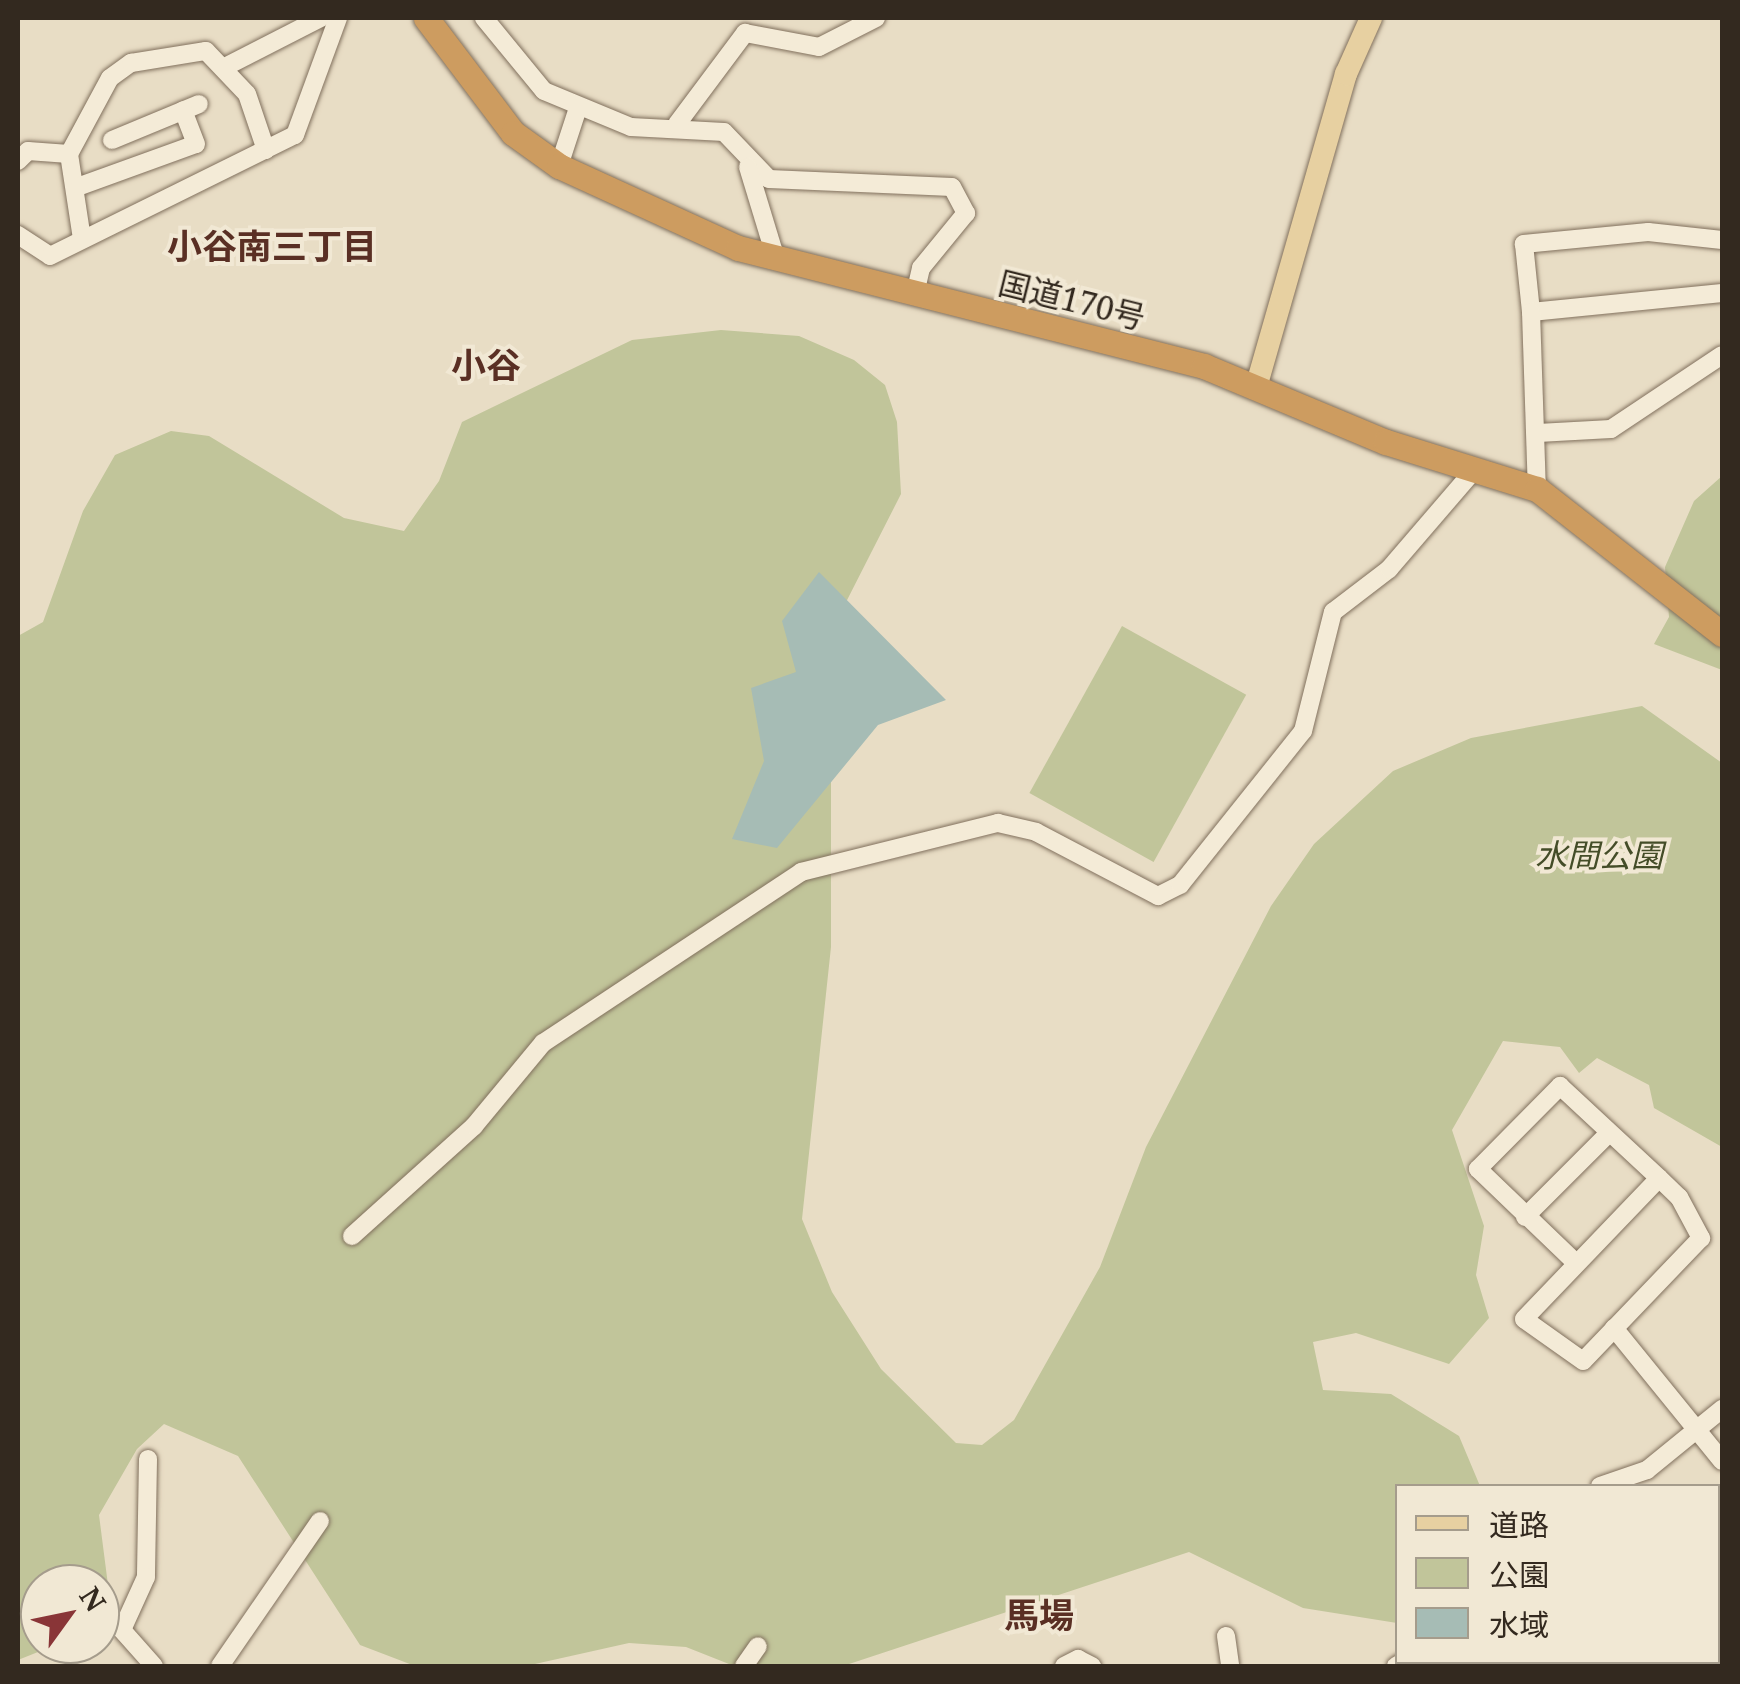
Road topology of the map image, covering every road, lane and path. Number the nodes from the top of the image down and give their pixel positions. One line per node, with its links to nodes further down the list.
1 (322, 18): 7 (street)
2 (338, 18): 11 (street)
3 (426, 18): 14 (highway, 国道170号)
4 (484, 18): 8 (street)
5 (876, 18): 9 (street)
6 (1371, 18): 25 (main road)
7 (227, 66): 11 (street); 12 (street)
8 (578, 108): 9 (street); 14 (street)
9 (677, 124): 15 (street)
10 (112, 140): 16 (street)
11 (266, 150): 18 (street)
12 (70, 154): 13 (street); 16 (street)
13 (18, 161)
14 (559, 166): 20 (highway, 国道170号)
15 (748, 167): 20 (street); 22 (street)
16 (80, 186): 18 (street)
17 (18, 235): 18 (street)
18 (82, 239)
19 (1722, 240): 23 (street)
20 (776, 259): 22 (highway, 国道170号)
21 (1722, 293): 23 (street)
22 (915, 294): 25 (highway, 国道170号)
23 (1531, 312): 26 (street)
24 (1722, 354): 26 (street)
25 (1257, 384): 27 (highway, 国道170号)
26 (1538, 432): 28 (street)
27 (1476, 469): 28 (highway, 国道170号); 33 (street)
28 (1537, 489): 29 (highway, 国道170号)
29 (1722, 634)
30 (1609, 1133): 31 (street); 32 (street); 32 (street)
31 (1660, 1178): 34 (street); 35 (street)
32 (1525, 1216): 34 (street)
33 (352, 1236)
34 (1576, 1262): 35 (street)
35 (1614, 1328): 37 (street)
36 (1722, 1409): 37 (street)
37 (1702, 1432): 39 (street); 40 (street)
38 (148, 1459): 44 (street)
39 (1722, 1461)
40 (1606, 1484)
41 (320, 1521): 45 (street)
42 (1226, 1636): 49 (street)
43 (758, 1646): 46 (street)
44 (154, 1666)
45 (220, 1666)
46 (744, 1666)
47 (1064, 1666): 48 (street)
48 (1092, 1666)
49 (1230, 1666)

